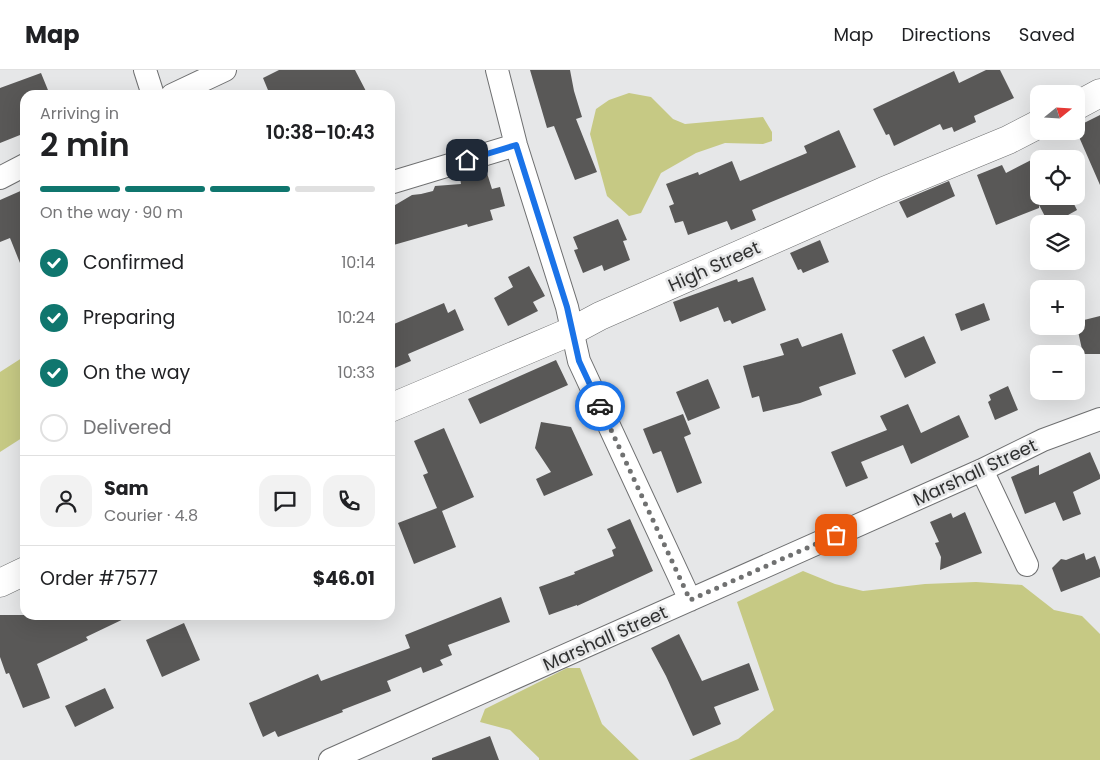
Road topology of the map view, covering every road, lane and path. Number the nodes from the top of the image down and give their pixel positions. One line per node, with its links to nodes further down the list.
1 (145, 70): 4 (street)
2 (225, 70): 5 (street)
3 (497, 70): 9 (street)
4 (151, 90)
5 (183, 90)
6 (1100, 93): 7 (main road)
7 (1085, 101)
8 (1030, 129): 13 (main road, High Street)
9 (516, 145): 12 (street); 13 (street)
10 (20, 168): 11 (street)
11 (0, 178)
12 (395, 182)
13 (572, 331): 14 (main road, High Street); 20 (street)
14 (395, 406)
15 (1100, 419): 16 (street, Marshall Street)
16 (982, 470): 17 (street); 20 (street, Marshall Street)
17 (1027, 564)
18 (20, 573): 19 (main road)
19 (0, 583)
20 (690, 600): 21 (street, Marshall Street)
21 (330, 760)

